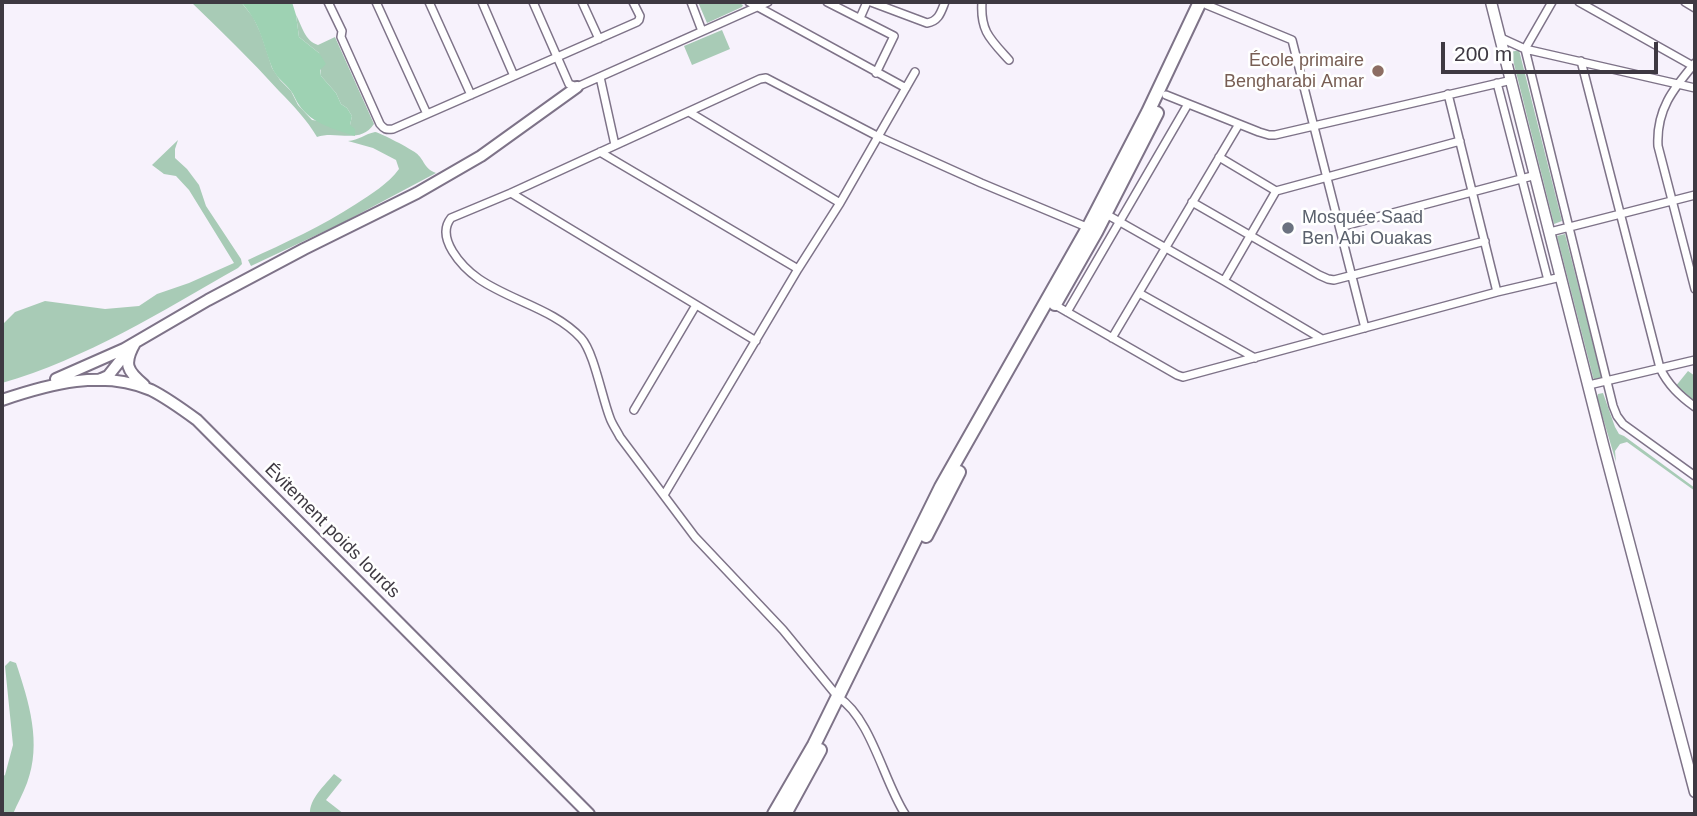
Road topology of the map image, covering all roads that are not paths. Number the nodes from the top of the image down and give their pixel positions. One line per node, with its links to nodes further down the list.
1 (330, 2): 46 (street)
2 (376, 2): 46 (street)
3 (429, 2): 42 (street)
4 (482, 2): 33 (street)
5 (533, 2): 27 (street)
6 (582, 2): 25 (street)
7 (633, 2): 25 (street)
8 (691, 2): 23 (street)
9 (750, 2): 20 (street)
10 (768, 2): 20 (street)
11 (827, 2): 22 (street)
12 (869, 2): 13 (street); 22 (street)
13 (945, 2)
14 (982, 2): 28 (street)
15 (1491, 2): 24 (street)
16 (1552, 2): 26 (street)
17 (1579, 2): 30 (street)
18 (1685, 2): 21 (street)
19 (1205, 3): 43 (main road); 48 (street); 69 (main road)
20 (758, 6): 23 (street); 31 (street)
21 (1695, 8)
22 (860, 18): 31 (street)
23 (702, 31): 34 (street)
24 (1501, 38): 26 (street); 35 (street)
25 (599, 39): 27 (street)
26 (1525, 48): 29 (street); 67 (street)
27 (558, 58): 33 (street); 38 (street)
28 (1009, 60)
29 (1581, 61): 37 (street); 65 (street)
30 (1694, 65): 37 (street)
31 (876, 72): 39 (street)
32 (915, 72): 39 (street)
33 (514, 76): 42 (street)
34 (600, 77): 38 (street); 51 (street)
35 (1512, 80): 36 (street); 54 (street)
36 (1497, 83): 41 (street); 56 (street)
37 (1678, 84): 40 (street); 61 (street)
38 (577, 87): 91 (main road)
39 (906, 88): 49 (street)
40 (1695, 88)
41 (1448, 94): 48 (street); 50 (street)
42 (471, 95): 46 (street)
43 (1166, 95): 44 (street); 64 (main road)
44 (1188, 104): 47 (street); 66 (street)
45 (689, 112): 49 (street); 51 (street); 63 (street)
46 (427, 114)
47 (1239, 124): 48 (street); 53 (street)
48 (1315, 127): 55 (street)
49 (879, 137): 63 (street); 69 (street)
50 (1460, 141): 55 (street); 58 (street)
51 (615, 145): 52 (street)
52 (600, 152): 59 (street); 76 (street)
53 (1219, 157): 57 (street); 62 (street)
54 (1536, 175): 56 (street); 70 (street)
55 (1327, 176): 57 (street); 68 (street)
56 (1522, 179): 58 (street); 79 (street)
57 (1276, 191): 71 (street)
58 (1472, 192): 68 (street); 72 (street)
59 (512, 193): 84 (street); 105 (street)
60 (1695, 195): 61 (street)
61 (1672, 201): 65 (street); 75 (street)
62 (1192, 202): 71 (street); 73 (street)
63 (840, 203): 76 (street)
64 (1106, 214): 66 (street); 69 (main road)
65 (1620, 214): 67 (street); 95 (street)
66 (1120, 221): 73 (street); 86 (street)
67 (1569, 227): 70 (street); 97 (street)
68 (1340, 228): 77 (street)
69 (1092, 230): 85 (main road); 106 (main road)
70 (1550, 232): 78 (street)
71 (1251, 236): 77 (street); 80 (street)
72 (1485, 241): 77 (street); 82 (street)
73 (1166, 247): 80 (street); 83 (street)
74 (1695, 250): 75 (street)
75 (1686, 253): 81 (street)
76 (799, 270): 90 (street)
77 (1352, 277): 87 (street)
78 (1561, 277): 79 (street); 98 (street)
79 (1548, 280): 82 (street)
80 (1224, 281): 89 (street)
81 (1695, 289)
82 (1497, 292): 87 (street)
83 (1139, 293): 88 (street); 93 (street)
84 (696, 304): 90 (street); 103 (street)
85 (1055, 305): 86 (street); 106 (main road)
86 (1067, 312): 88 (street)
87 (1365, 328): 89 (street)
88 (1112, 338): 93 (street)
89 (1322, 339): 93 (street)
90 (756, 341): 105 (street)
91 (136, 342): 92 (main road); 96 (main road); 100 (main road)
92 (114, 353): 96 (main road); 99 (main road)
93 (1255, 358)
94 (1695, 360): 95 (street)
95 (1660, 368): 97 (street); 102 (street)
96 (105, 379): 99 (main road, Évitement poids lourds); 100 (main road, Évitement poids lourds)
97 (1607, 381): 98 (street); 104 (street)
98 (1589, 386): 107 (street)
99 (37, 388): 101 (main road, Évitement poids lourds)
100 (149, 390): 108 (main road, Évitement poids lourds)
101 (2, 400)
102 (1695, 407)
103 (634, 410)
104 (1695, 476)
105 (664, 495): 106 (street)
106 (841, 699): 109 (main road); 110 (main road); 111 (street)
107 (1695, 792)
108 (589, 814)
109 (775, 814)
110 (785, 814)
111 (905, 814)

